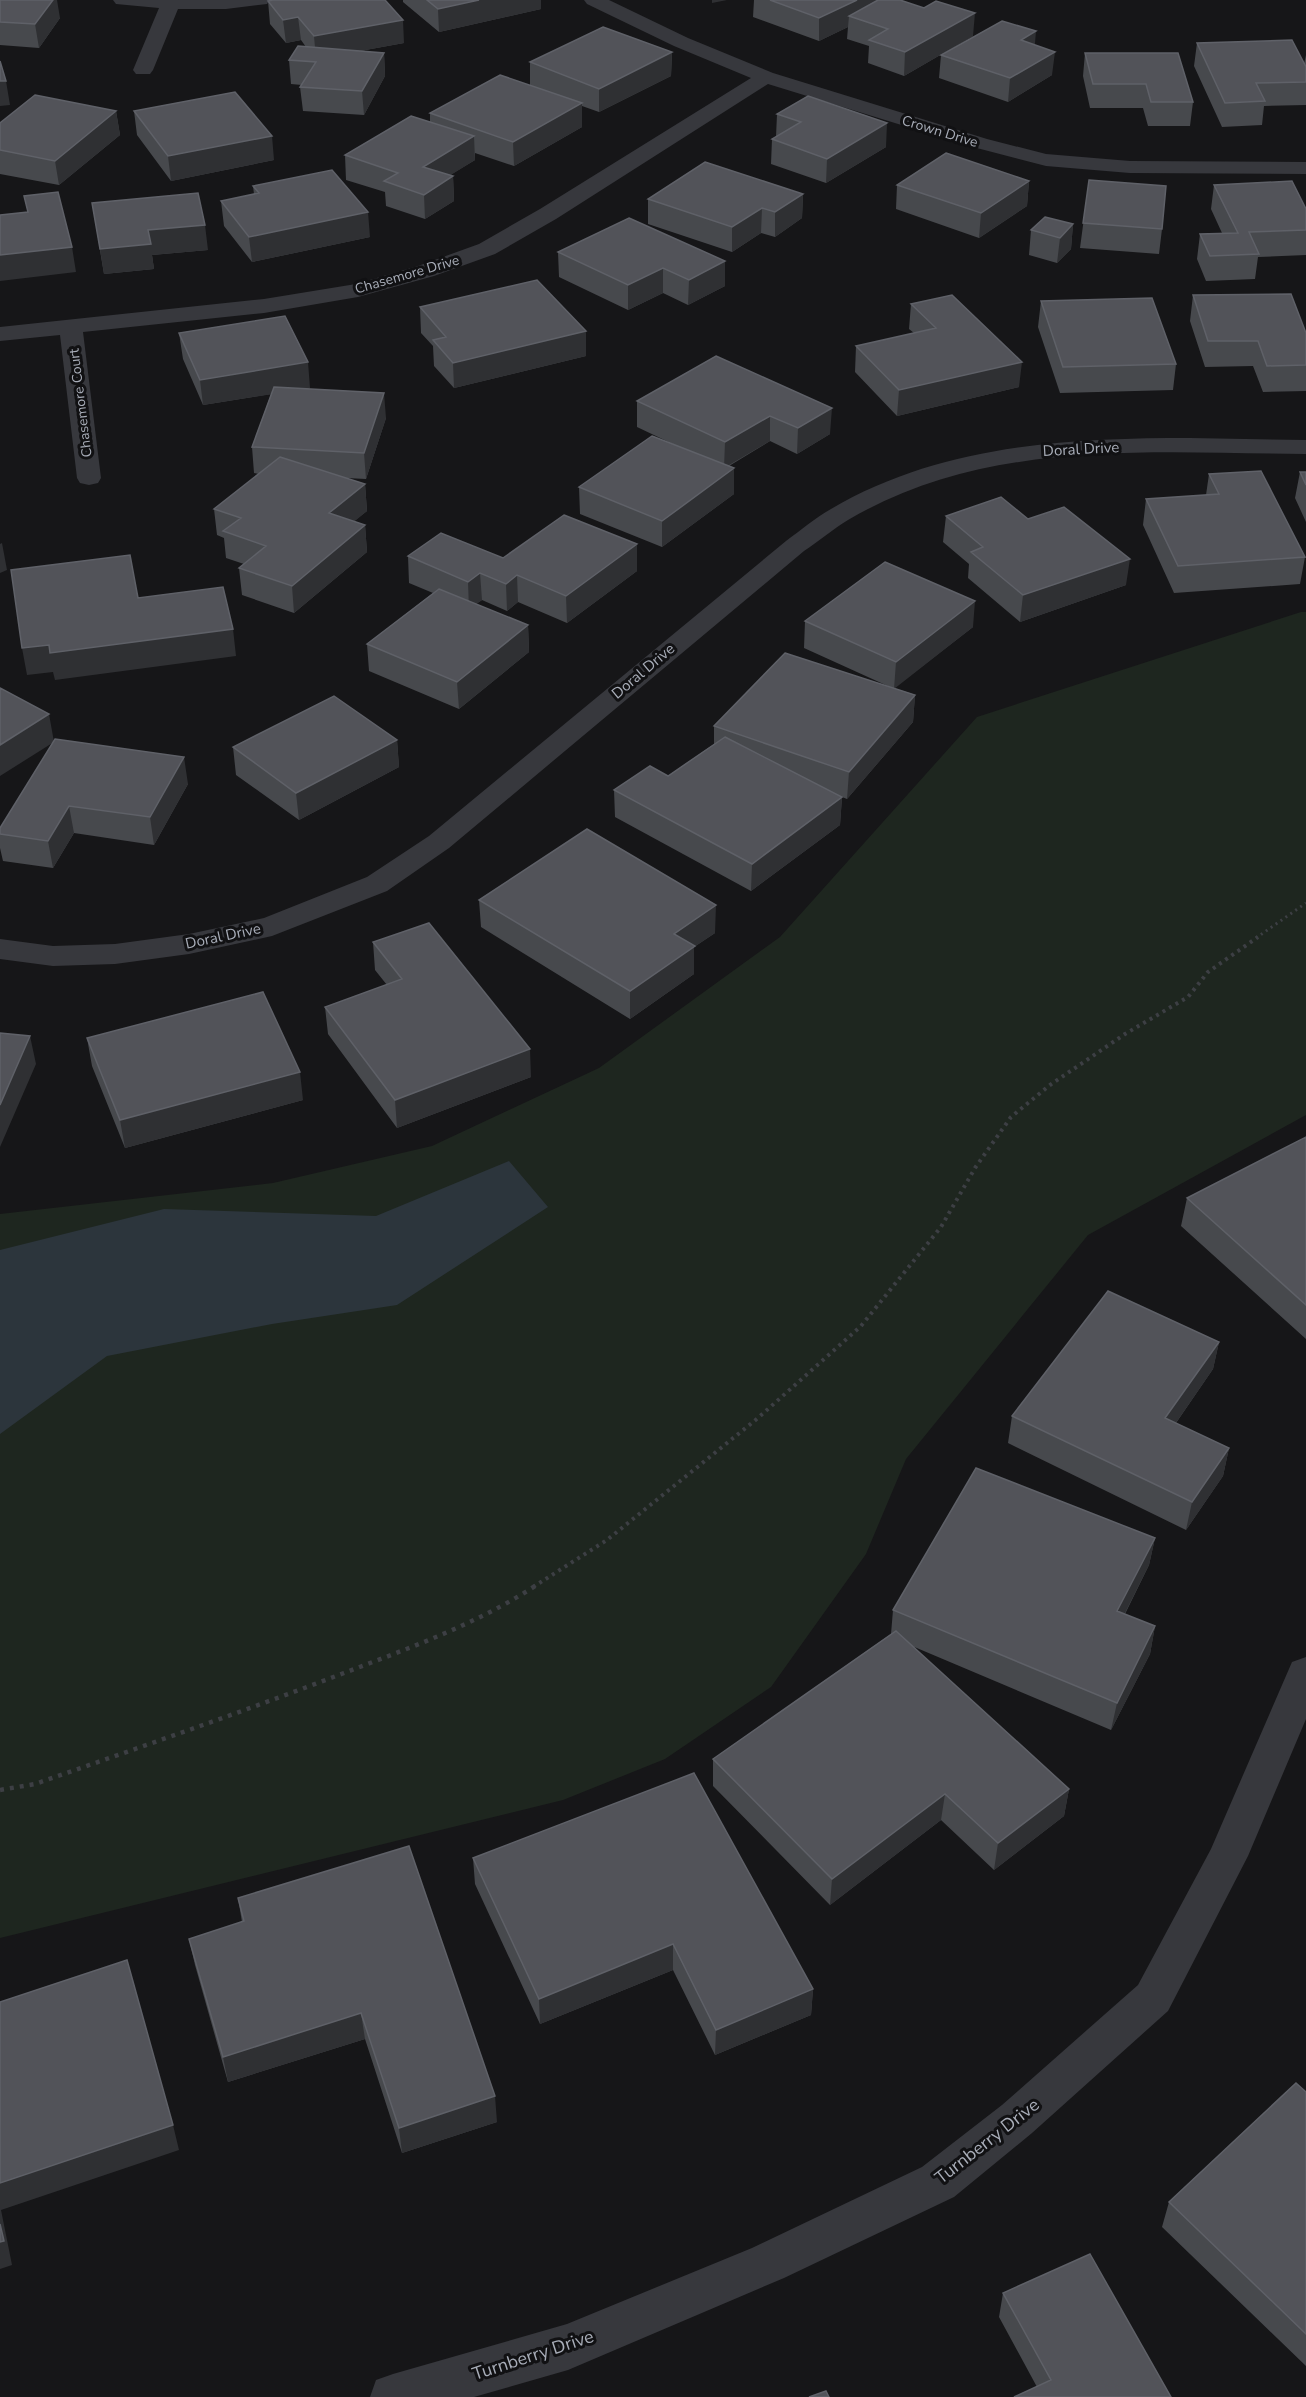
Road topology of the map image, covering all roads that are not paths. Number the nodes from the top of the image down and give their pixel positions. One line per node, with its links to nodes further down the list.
1 (123, 0): 4 (street)
2 (260, 0): 4 (street)
3 (594, 0): 6 (street, Crown Drive)
4 (171, 4): 5 (street)
5 (143, 70)
6 (766, 77): 7 (street, Crown Drive); 8 (street, Chasemore Drive)
7 (1306, 168)
8 (71, 328): 9 (street, Chasemore Drive); 11 (street, Chasemore Court)
9 (0, 334)
10 (1306, 447): 12 (street, Doral Drive)
11 (89, 478)
12 (0, 949)
13 (1306, 1673): 14 (street, Turnberry Drive)
14 (393, 2397)

